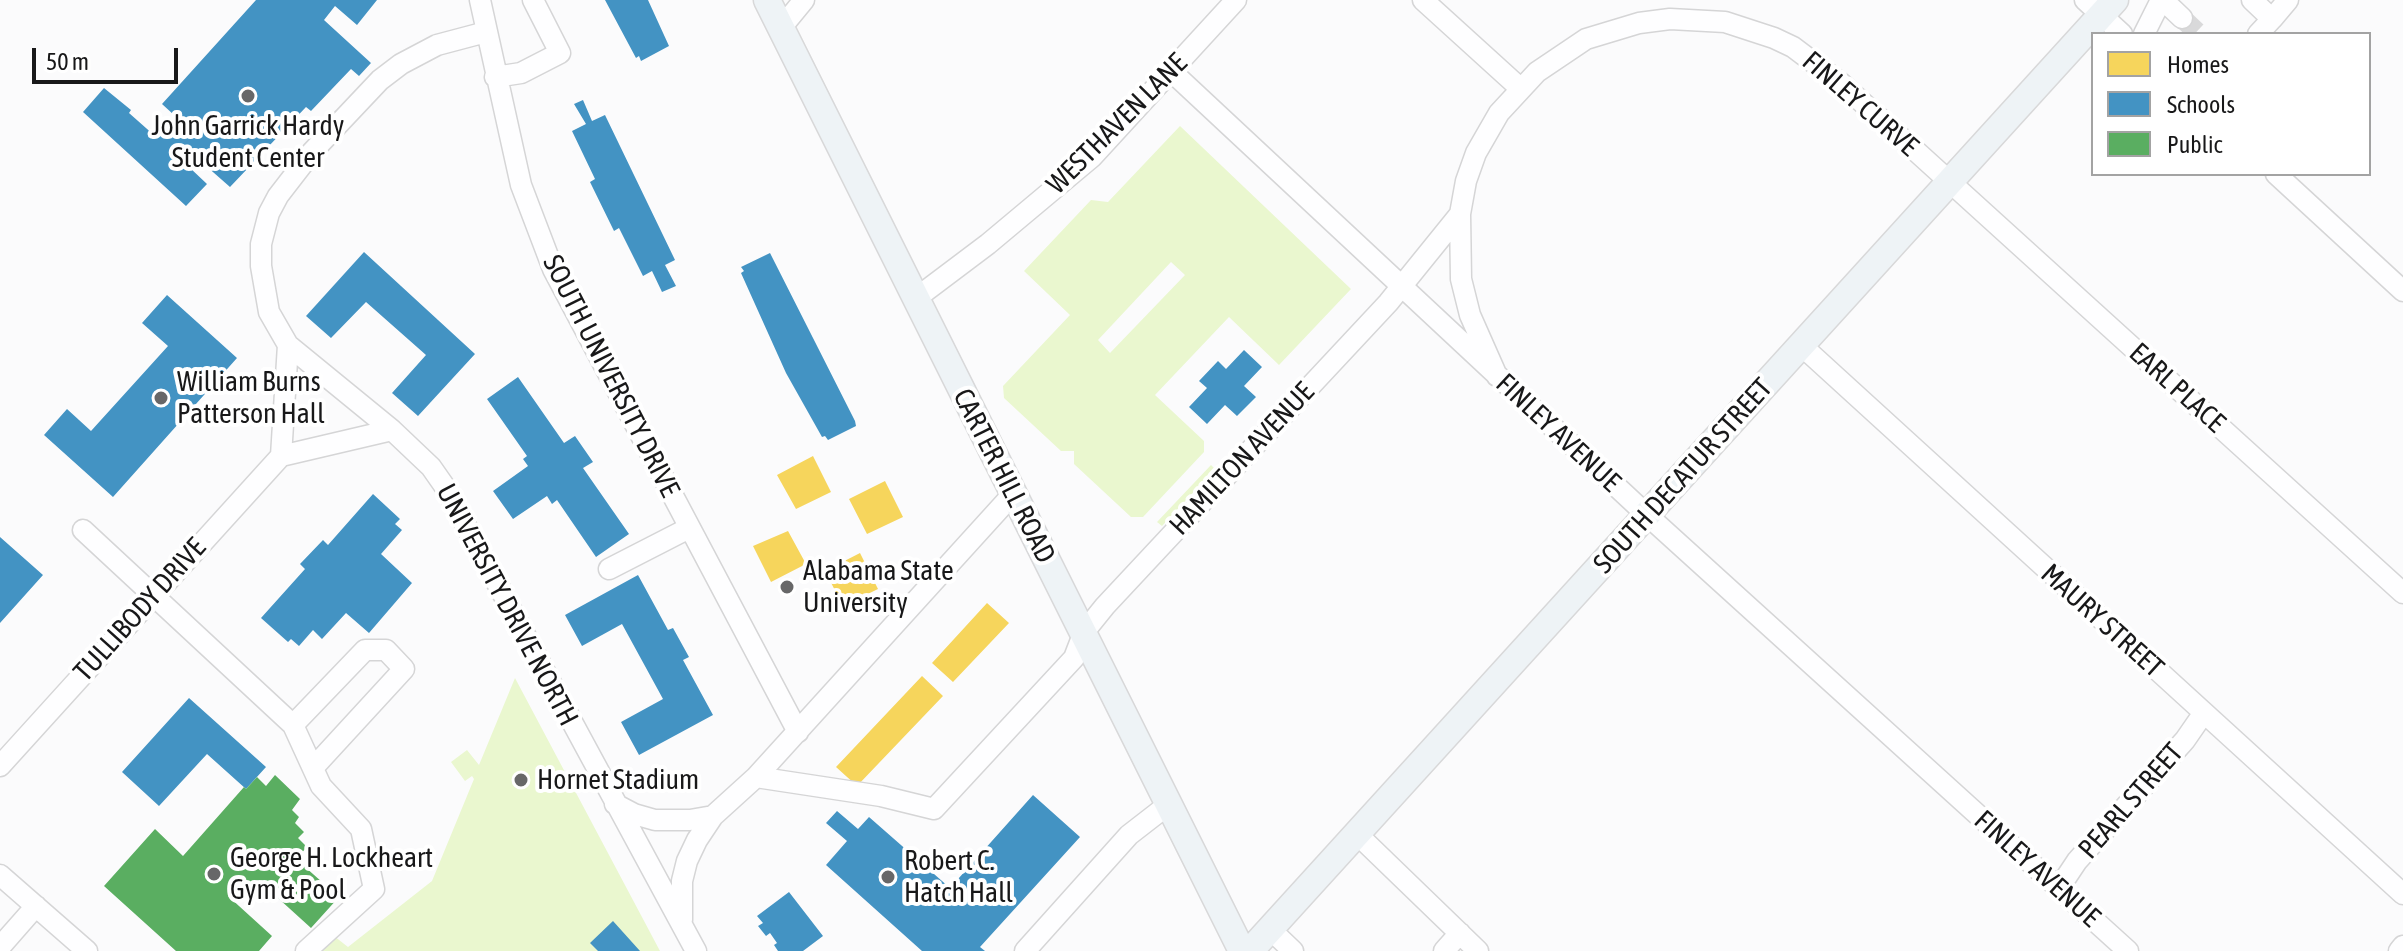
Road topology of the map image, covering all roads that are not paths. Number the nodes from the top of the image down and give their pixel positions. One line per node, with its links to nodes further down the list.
1 (480, 0): 15 (street, SOUTH UNIVERSITY DRIVE)
2 (533, 0): 18 (street)
3 (767, 0): 13 (main road, CARTER HILL ROAD)
4 (804, 0): 13 (street)
5 (1236, 0): 17 (street, WESTHAVEN LANE)
6 (1423, 0): 19 (street)
7 (2162, 0): 11 (street); 14 (street)
8 (2252, 0): 12 (street)
9 (2288, 0): 12 (street)
10 (2100, 5): 16 (street); 21 (main road, SOUTH DECATUR STREET)
11 (2182, 18)
12 (2265, 26)
13 (781, 28): 25 (main road, CARTER HILL ROAD)
14 (2153, 29)
15 (486, 32): 18 (street, SOUTH UNIVERSITY DRIVE); 26 (street)
16 (2120, 32)
17 (1171, 71): 23 (street, FINLEY AVENUE); 25 (street, WESTHAVEN LANE)
18 (495, 77): 33 (street, SOUTH UNIVERSITY DRIVE)
19 (1521, 89): 21 (street, FINLEY CURVE); 22 (street, FINLEY CURVE)
20 (2278, 176): 24 (street)
21 (1950, 183): 27 (main road, SOUTH DECATUR STREET); 36 (street, EARL PLACE)
22 (1460, 214): 23 (street, HAMILTON AVENUE); 28 (street, FINLEY CURVE)
23 (1401, 286): 28 (street, FINLEY AVENUE); 38 (street, HAMILTON AVENUE)
24 (2403, 291)
25 (915, 299): 31 (main road, CARTER HILL ROAD)
26 (288, 345): 29 (street, UNIVERSITY DRIVE NORTH); 30 (street)
27 (1802, 346): 32 (main road, SOUTH DECATUR STREET); 39 (street, MAURY STREET)
28 (1497, 376): 32 (street, FINLEY AVENUE)
29 (392, 430): 30 (street); 45 (street, UNIVERSITY DRIVE NORTH)
30 (281, 456): 37 (street, TULLIBODY DRIVE)
31 (1012, 495): 38 (main road, CARTER HILL ROAD); 41 (street)
32 (1647, 515): 48 (main road, SOUTH DECATUR STREET); 50 (street, FINLEY AVENUE)
33 (689, 528): 35 (street); 41 (street, SOUTH UNIVERSITY DRIVE)
34 (83, 530): 37 (street)
35 (609, 569)
36 (2403, 593)
37 (152, 597): 40 (street); 42 (street, TULLIBODY DRIVE)
38 (1084, 632): 44 (street, HAMILTON AVENUE); 46 (main road, CARTER HILL ROAD)
39 (2203, 714): 50 (street, PEARL STREET); 51 (street, MAURY STREET)
40 (293, 725): 43 (street); 43 (street)
41 (798, 732): 44 (street)
42 (0, 766)
43 (313, 768): 59 (street)
44 (756, 777): 47 (street)
45 (615, 804): 47 (street); 53 (street, UNIVERSITY DRIVE NORTH)
46 (1169, 804): 61 (street); 62 (main road, CARTER HILL ROAD)
47 (713, 816): 53 (street)
48 (1358, 835): 54 (main road, SOUTH DECATUR STREET); 55 (street)
49 (0, 875): 52 (street)
50 (2059, 888): 67 (street, FINLEY AVENUE)
51 (2403, 894)
52 (36, 906): 57 (street); 58 (street)
53 (682, 924): 60 (street, UNIVERSITY DRIVE NORTH)
54 (1270, 929): 63 (main road, SOUTH DECATUR STREET); 64 (street)
55 (1460, 933): 65 (street); 66 (street)
56 (2403, 946): 68 (street)
57 (0, 947)
58 (87, 951)
59 (306, 951)
60 (696, 951)
61 (1025, 951)
62 (1242, 951)
63 (1250, 951)
64 (1293, 951)
65 (1444, 951)
66 (1478, 951)
67 (2128, 951)
68 (2399, 951)

